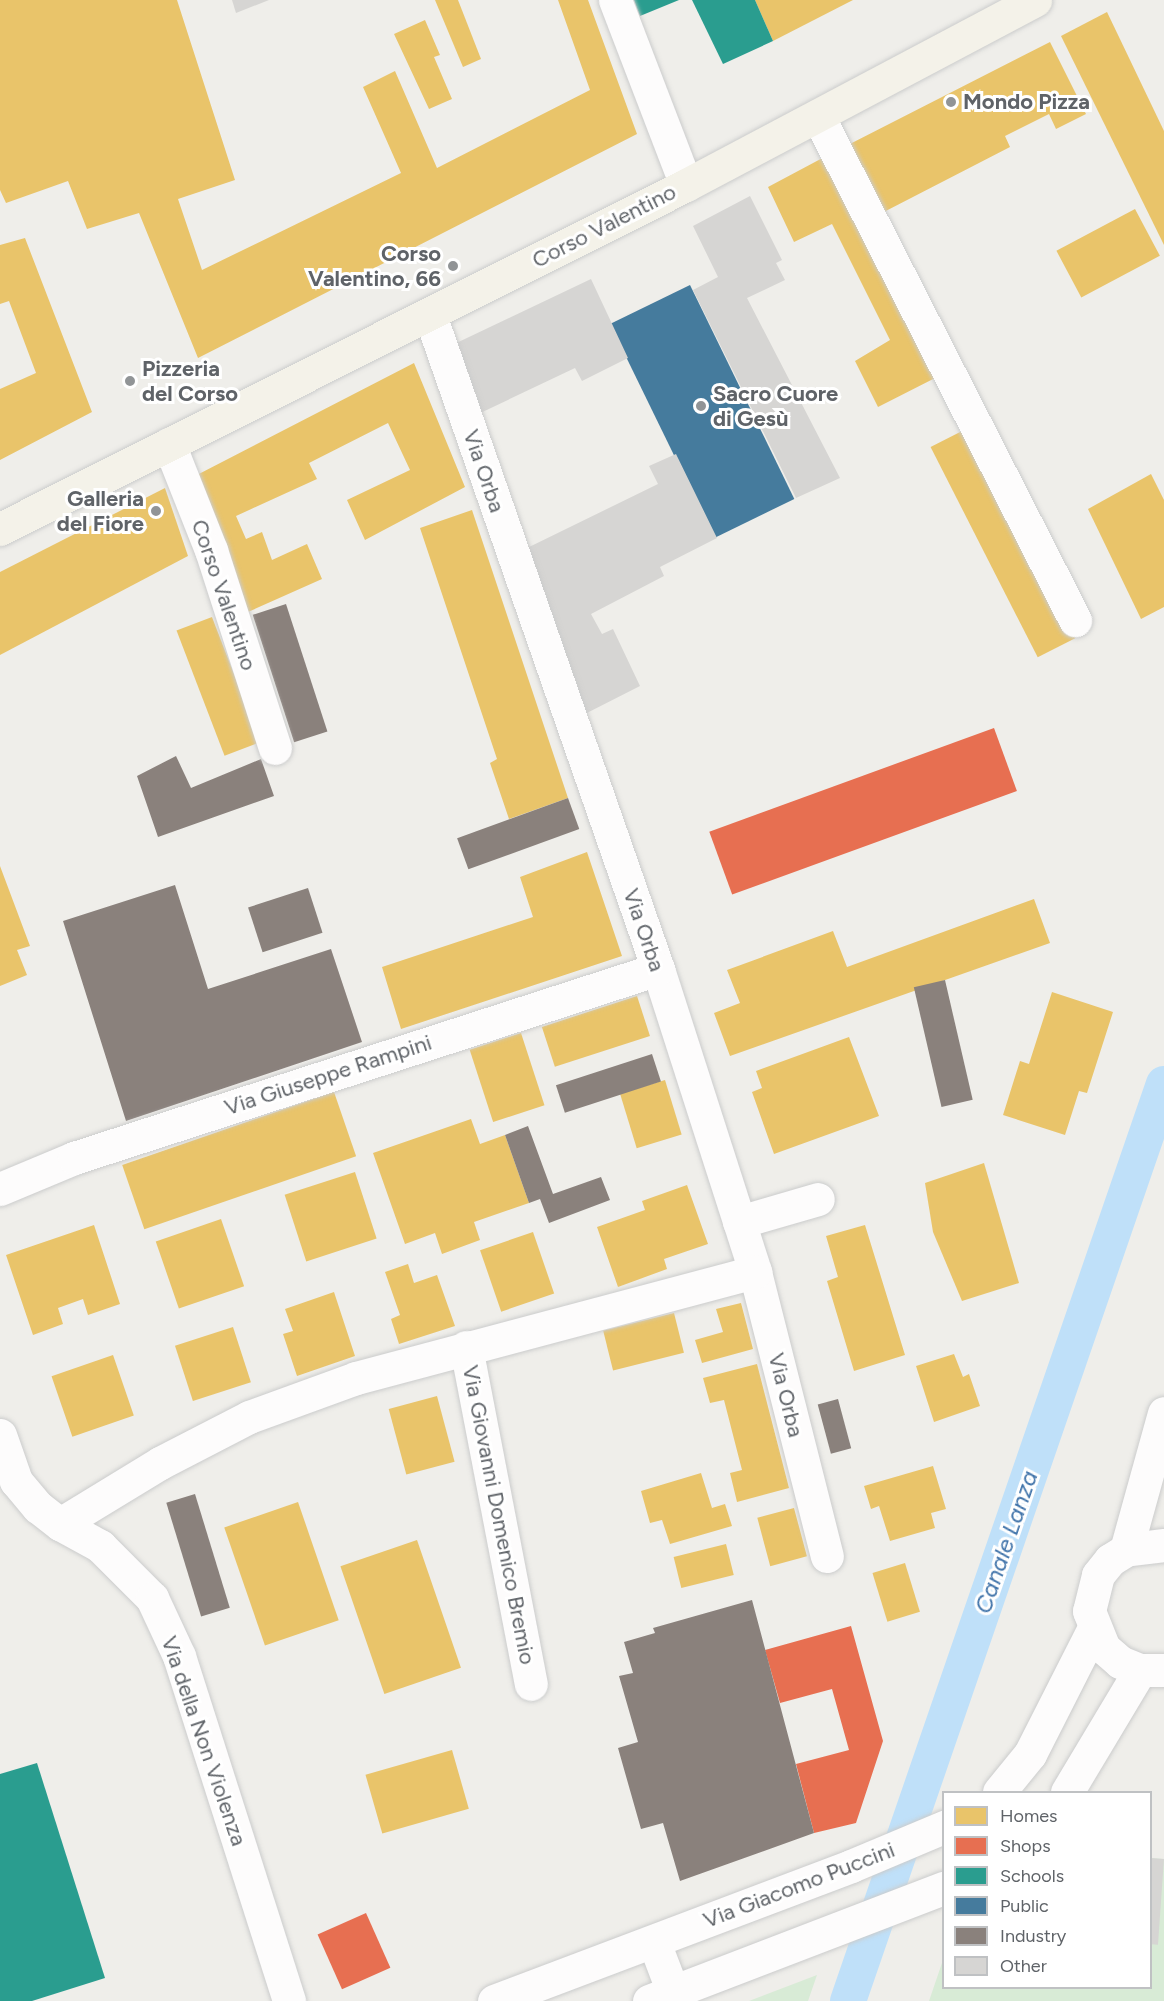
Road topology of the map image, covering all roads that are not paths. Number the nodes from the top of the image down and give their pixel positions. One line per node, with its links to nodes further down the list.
1 (615, 0): 4 (street)
2 (1035, 0): 3 (main road, Corso Valentino)
3 (818, 116): 4 (main road, Corso Valentino); 8 (street)
4 (686, 185): 5 (main road, Corso Valentino)
5 (430, 315): 6 (main road, Corso Valentino); 10 (street, Via Orba)
6 (170, 444): 7 (main road, Corso Valentino); 9 (street, Corso Valentino)
7 (0, 529)
8 (1075, 620)
9 (274, 748)
10 (658, 969): 11 (street, Via Giuseppe Rampini); 13 (street, Via Orba)
11 (0, 1189)
12 (818, 1199): 13 (street)
13 (739, 1222): 14 (street, Via Orba)
14 (755, 1272): 15 (street, Via Giovanni Domenico Bremio); 21 (street, Via Orba)
15 (466, 1347): 18 (street, Via Giovanni Domenico Bremio); 24 (street, Via Giovanni Domenico Bremio)
16 (1164, 1413): 20 (street)
17 (1, 1444): 18 (street, Via della Non Violenza)
18 (60, 1524): 31 (street, Via della Non Violenza)
19 (1164, 1545): 20 (street)
20 (1126, 1550): 22 (street)
21 (827, 1556)
22 (1093, 1630): 23 (street); 25 (street)
23 (1152, 1670): 26 (street)
24 (531, 1684)
25 (1000, 1791)
26 (1068, 1791)
27 (942, 1828): 29 (street, Via Giacomo Puccini)
28 (935, 1892): 30 (street)
29 (654, 1942): 30 (street); 32 (street, Via Giacomo Puccini)
30 (661, 1997)
31 (289, 2001)
32 (494, 2001)

